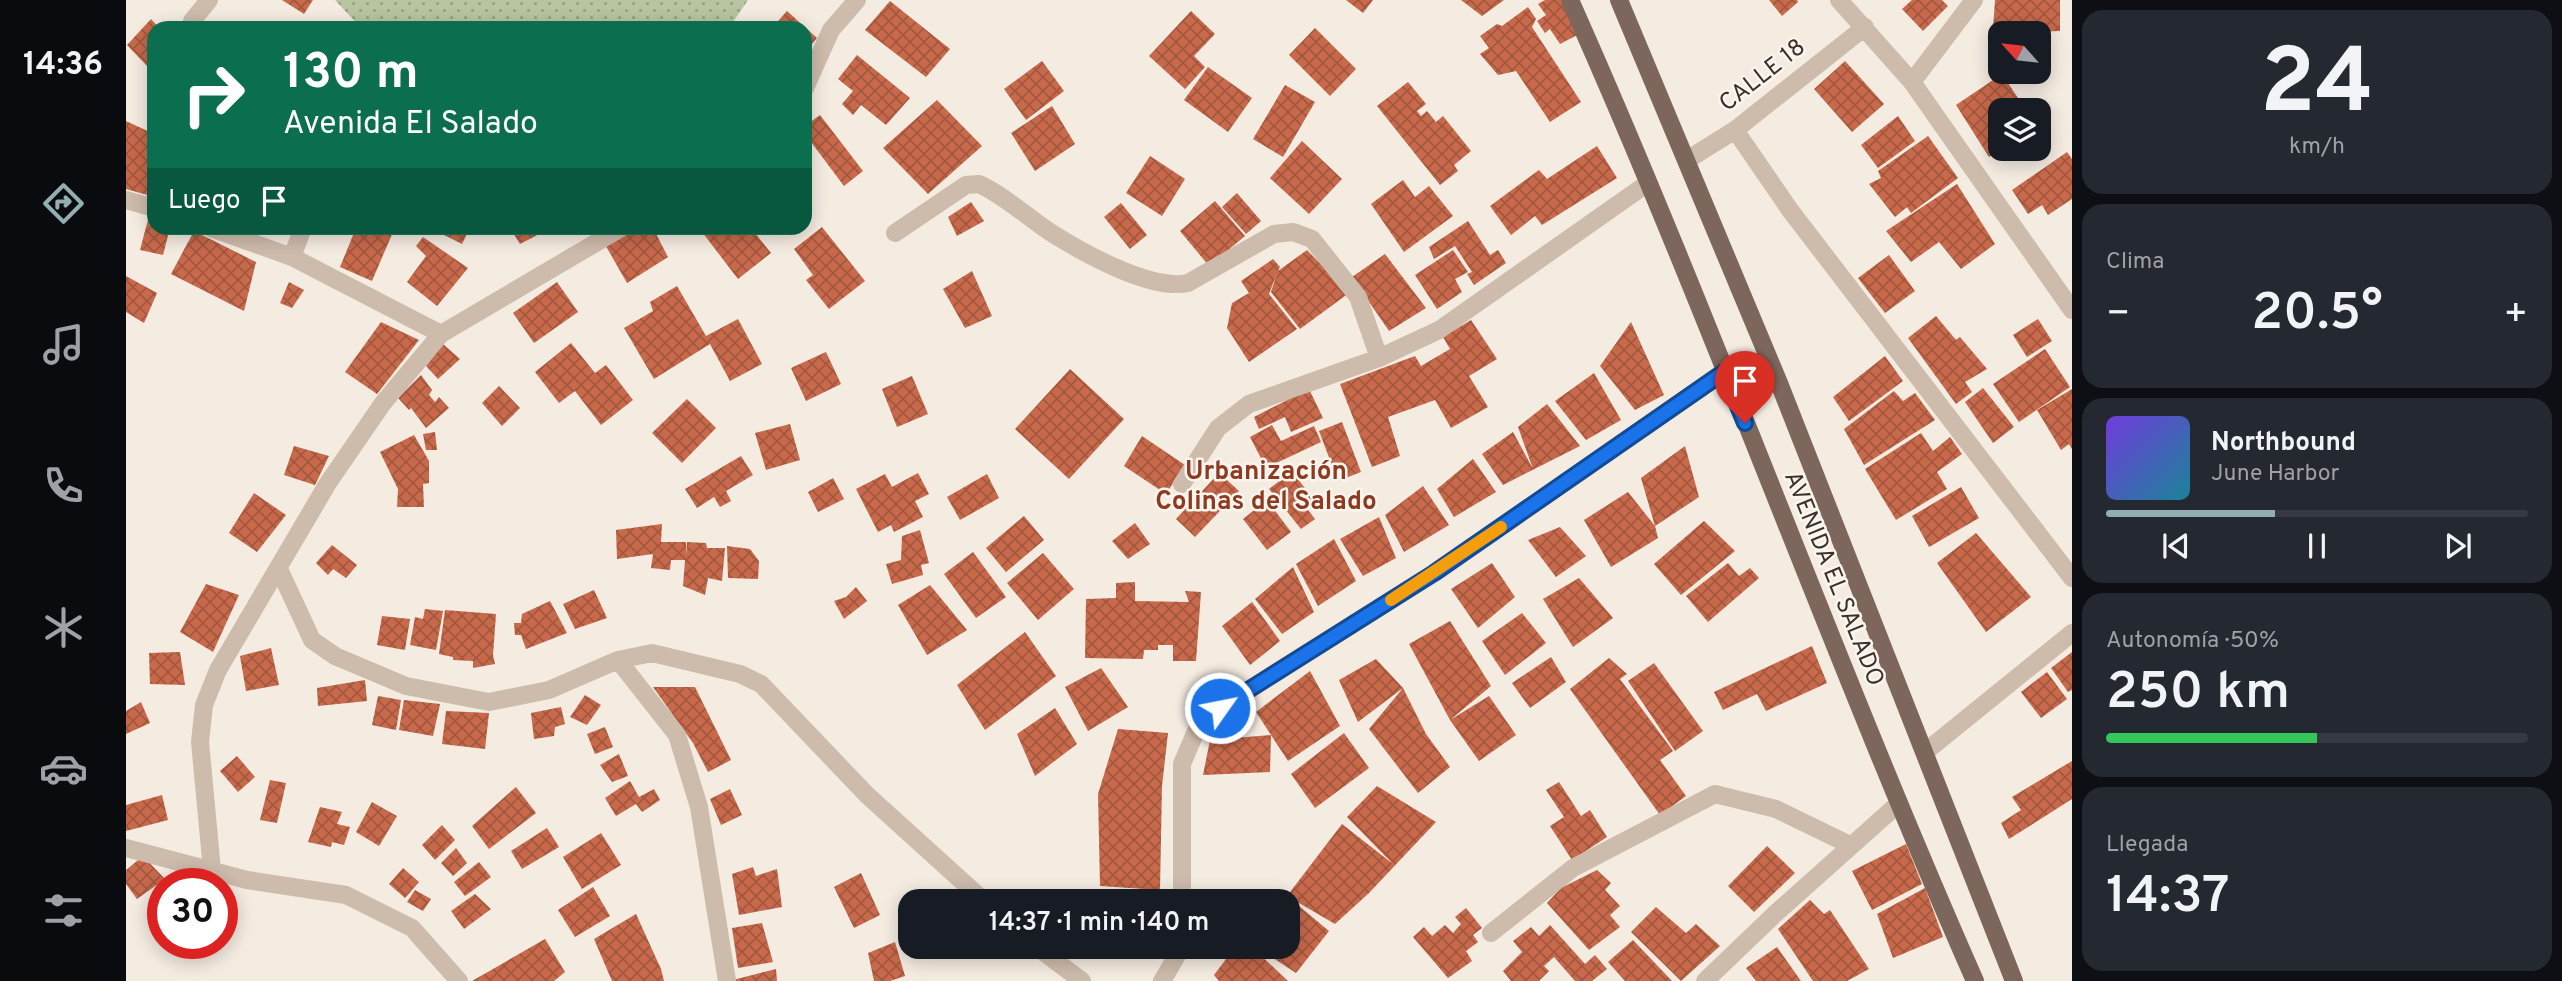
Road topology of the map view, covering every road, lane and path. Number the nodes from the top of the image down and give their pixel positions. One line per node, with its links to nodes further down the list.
1 (209, 0): 7 (street)
2 (857, 0): 9 (street)
3 (1570, 0): 13 (main road, AVENIDA EL SALADO)
4 (1619, 0): 12 (main road, AVENIDA EL SALADO)
5 (1839, 0): 8 (street)
6 (1974, 0): 10 (street)
7 (192, 21)
8 (1865, 27): 10 (street); 11 (street, CALLE 18)
9 (812, 72)
10 (1912, 82): 21 (street)
11 (1735, 130): 12 (street, CALLE 18); 27 (street)
12 (1687, 160): 30 (main road, AVENIDA EL SALADO)
13 (1648, 183): 23 (street); 24 (main road, AVENIDA EL SALADO)
14 (126, 200): 15 (street)
15 (147, 206)
16 (895, 233): 23 (street)
17 (231, 235): 20 (street)
18 (300, 235): 20 (street)
19 (609, 235): 22 (street)
20 (292, 257): 22 (street)
21 (2072, 310)
22 (441, 334): 26 (street)
23 (1379, 358): 25 (street)
24 (1724, 372): 31 (main road, AVENIDA EL SALADO); 38 (street)
25 (1182, 484)
26 (279, 569): 29 (street); 35 (street)
27 (2072, 578)
28 (2072, 634): 30 (street)
29 (618, 660): 37 (street); 43 (street)
30 (1925, 752): 48 (main road, AVENIDA EL SALADO)
31 (1897, 805): 32 (street); 47 (main road, AVENIDA EL SALADO)
32 (1850, 845): 39 (street); 46 (street)
33 (126, 848): 34 (street)
34 (204, 868)
35 (212, 868)
36 (238, 877): 42 (street)
37 (971, 889)
38 (1182, 889)
39 (1491, 933)
40 (1053, 959): 44 (street)
41 (1175, 959): 45 (street)
42 (458, 981)
43 (727, 981)
44 (1082, 981)
45 (1162, 981)
46 (1705, 981)
47 (1975, 981)
48 (2014, 981)

